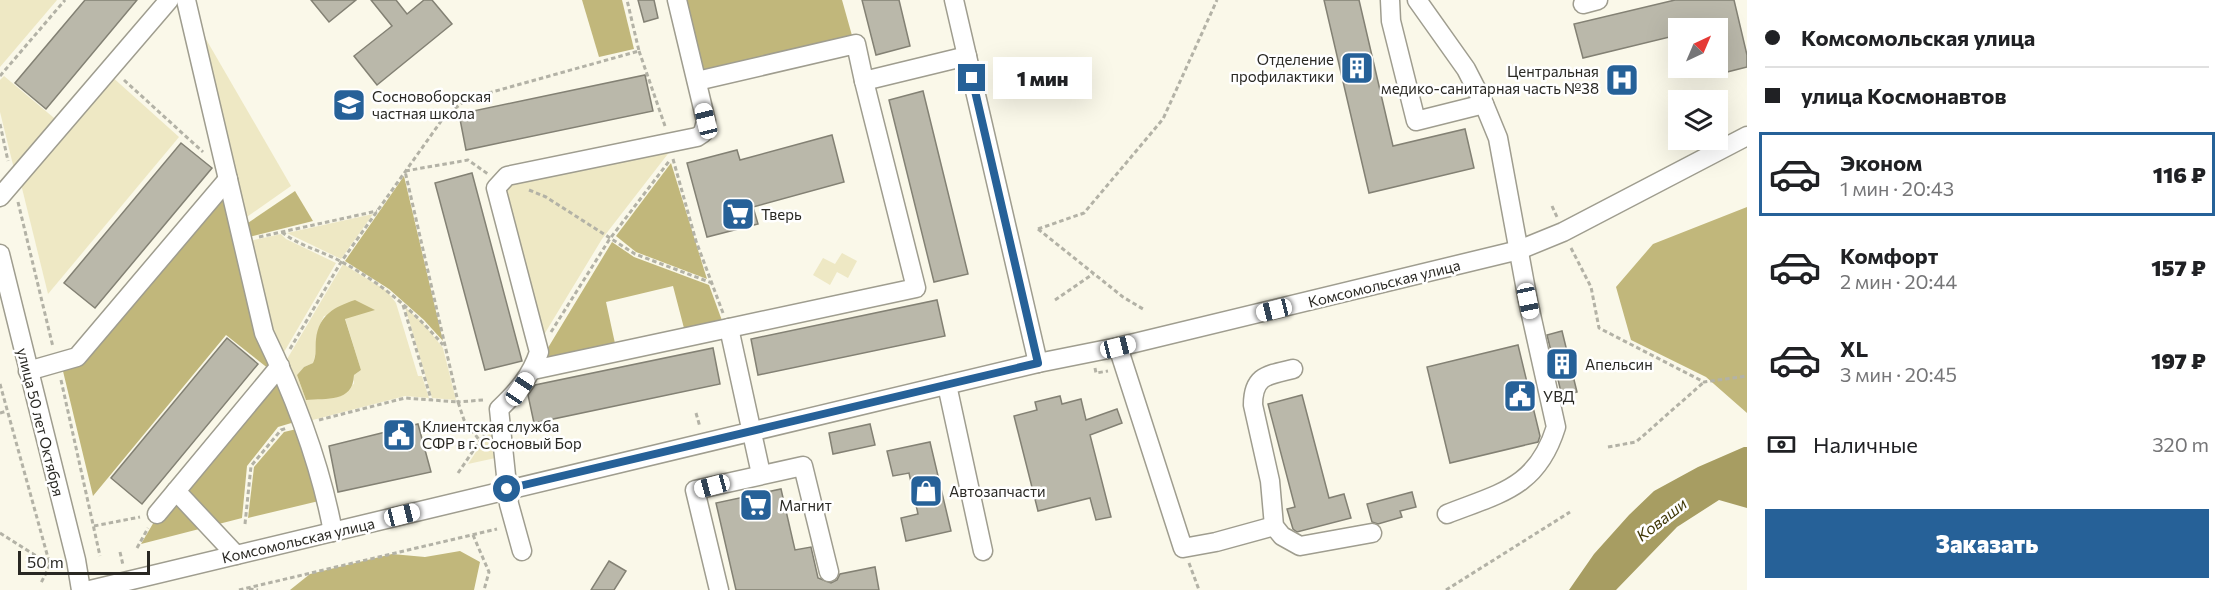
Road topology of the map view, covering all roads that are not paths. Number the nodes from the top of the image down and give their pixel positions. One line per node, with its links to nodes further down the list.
1 (169, 0): 13 (street)
2 (186, 0): 12 (street)
3 (677, 0): 8 (street)
4 (954, 0): 7 (street)
5 (1390, 0): 10 (street)
6 (1417, 0): 10 (street)
7 (967, 56): 9 (street); 18 (street)
8 (697, 81): 9 (street); 21 (street)
9 (864, 81): 16 (street)
10 (1484, 104): 14 (street)
11 (1747, 136): 14 (street, Комсомольская улица)
12 (227, 176): 19 (street); 22 (street)
13 (0, 197)
14 (1519, 250): 17 (street, Комсомольская улица); 29 (street)
15 (0, 254): 22 (street, улица 50 лет Октября)
16 (729, 328): 21 (street); 24 (street)
17 (1118, 347): 18 (street, Комсомольская улица); 30 (street)
18 (1038, 363): 23 (street, Комсомольская улица)
19 (280, 366): 27 (street); 31 (street)
20 (1293, 369): 30 (street)
21 (533, 370): 26 (street)
22 (28, 371): 37 (street, улица 50 лет Октября)
23 (947, 385): 24 (street, Комсомольская улица); 34 (street)
24 (750, 432): 25 (street); 26 (street, Комсомольская улица)
25 (761, 474): 36 (street); 39 (street)
26 (507, 489): 31 (street, Комсомольская улица); 33 (street)
27 (176, 491): 28 (street); 35 (street)
28 (157, 514)
29 (1447, 514)
30 (1274, 526): 32 (street)
31 (333, 532): 35 (street, Комсомольская улица)
32 (1372, 533)
33 (522, 551)
34 (982, 551)
35 (236, 555): 38 (street, Комсомольская улица)
36 (829, 572)
37 (81, 590)
38 (90, 590)
39 (719, 590)

